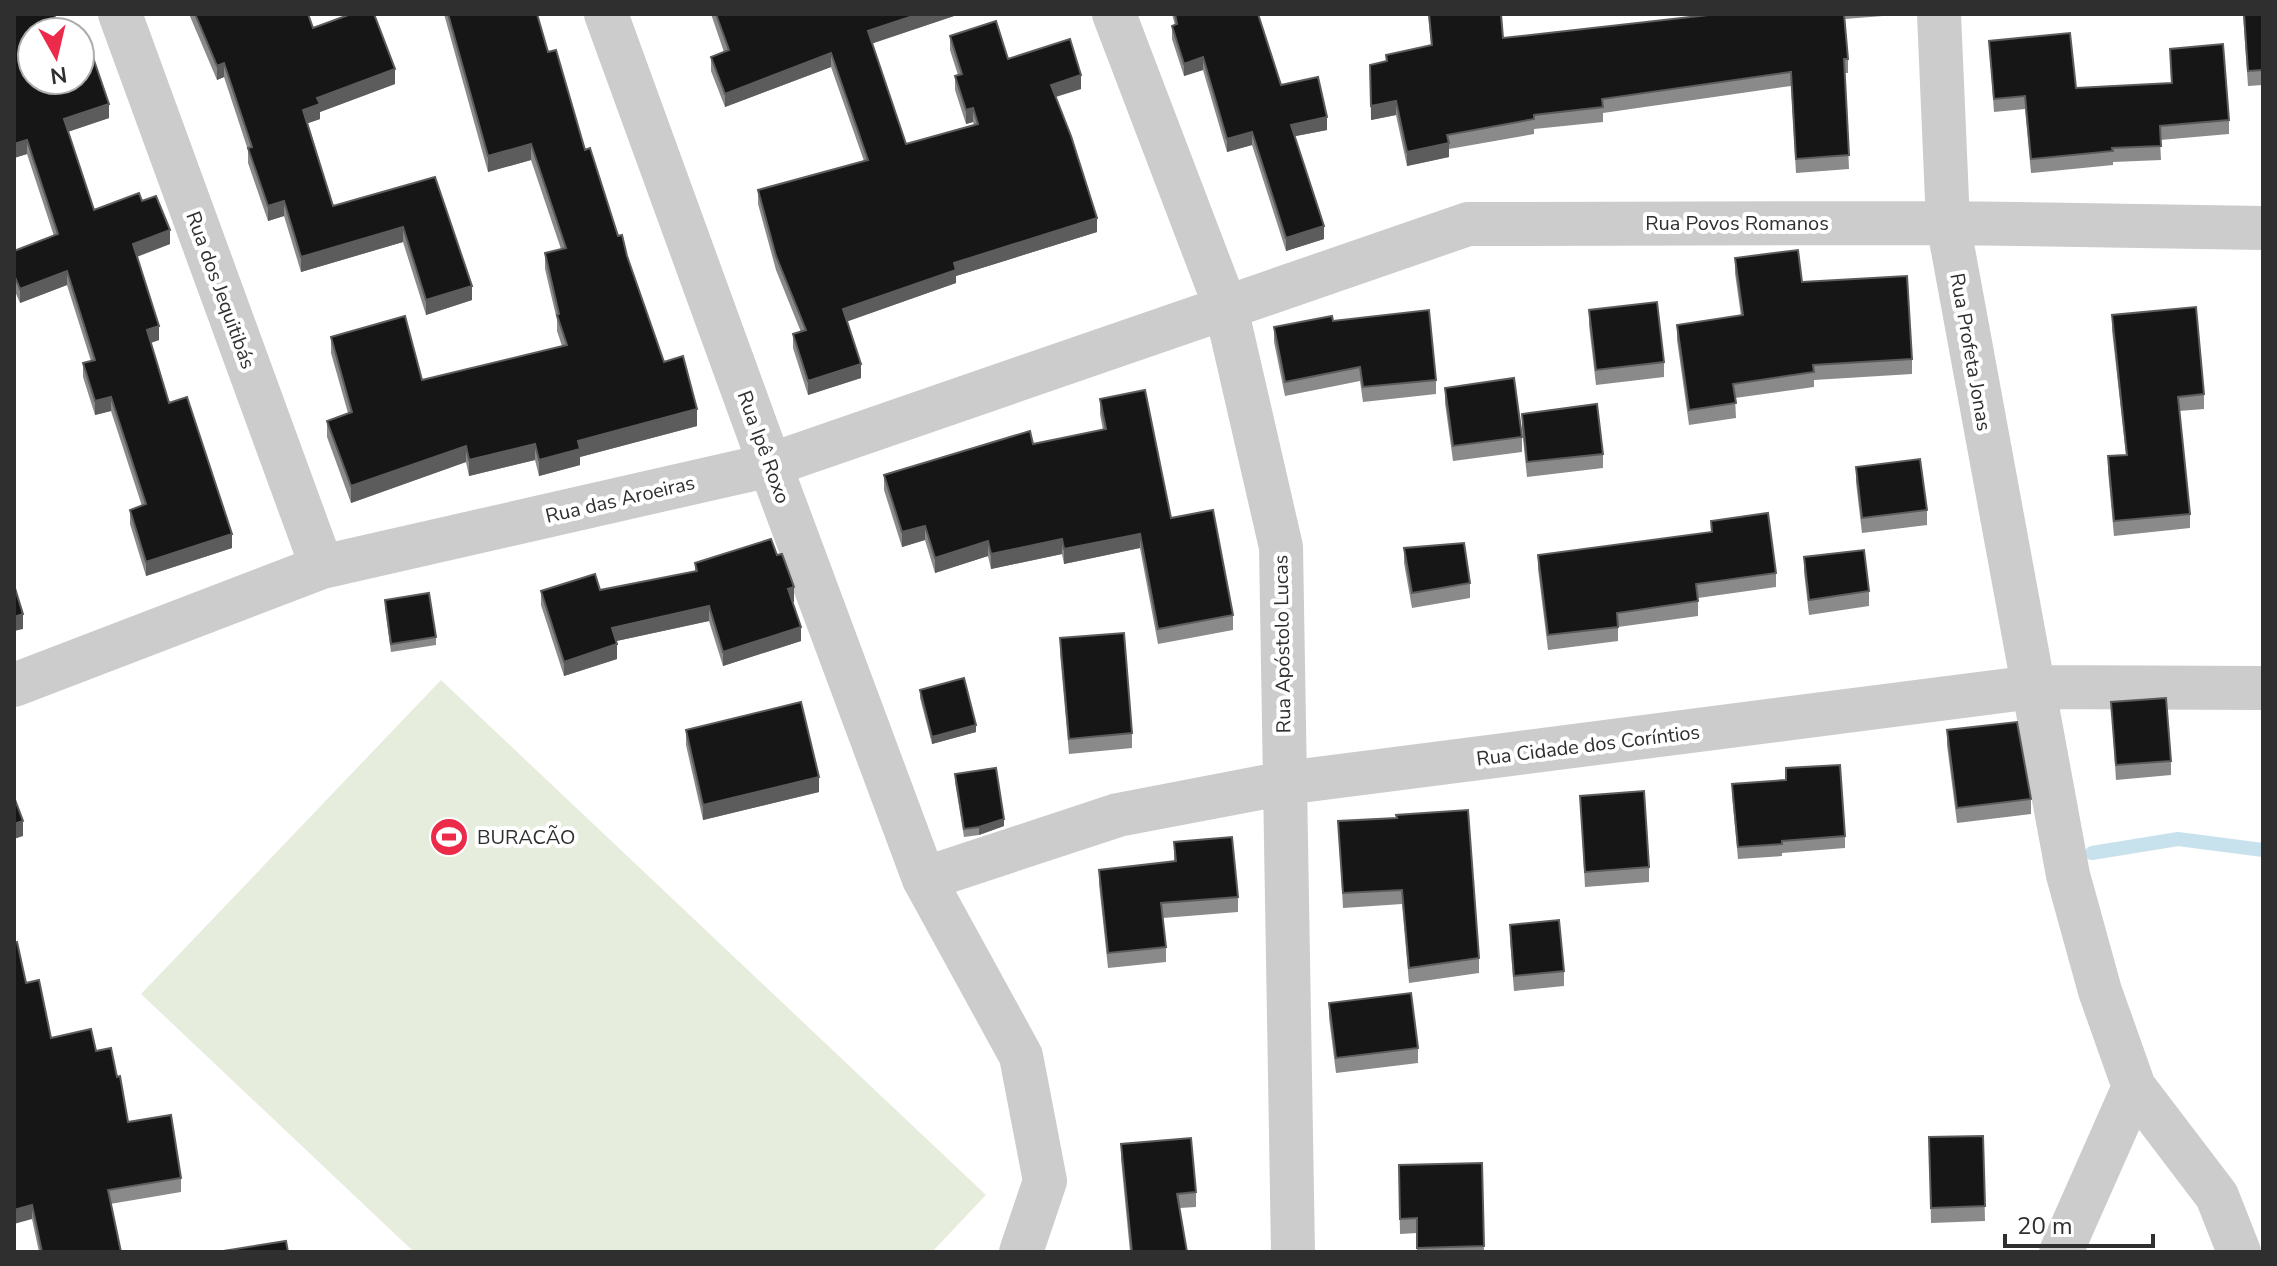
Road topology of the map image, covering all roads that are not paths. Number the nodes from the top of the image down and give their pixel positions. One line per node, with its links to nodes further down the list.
1 (120, 14): 9 (street, Rua dos Jequitibás)
2 (606, 14): 8 (street, Rua Ipê Roxo)
3 (1114, 14): 7 (street, Rua Apóstolo Lucas)
4 (1939, 14): 5 (street, Rua Profeta Jonas)
5 (1948, 223): 6 (street, Rua Povos Romanos); 7 (street, Rua Povos Romanos); 11 (street, Rua Profeta Jonas)
6 (2263, 228)
7 (1226, 308): 8 (street, Rua das Aroeiras); 13 (street, Rua Apóstolo Lucas)
8 (770, 465): 9 (street, Rua das Aroeiras); 14 (street, Rua Ipê Roxo)
9 (322, 567): 10 (street, Rua das Aroeiras)
10 (14, 685)
11 (2033, 687): 12 (street, Rua Cidade dos Coríntios); 13 (street, Rua Cidade dos Coríntios); 15 (street, Rua Profeta Jonas)
12 (2263, 688)
13 (1285, 783): 14 (street, Rua Cidade dos Coríntios); 17 (street, Rua Apóstolo Lucas)
14 (924, 879): 16 (street, Rua Ipê Roxo)
15 (2134, 1087): 18 (street); 19 (street, Rua Profeta Jonas)
16 (1021, 1252)
17 (1293, 1252)
18 (2061, 1252)
19 (2239, 1252)

